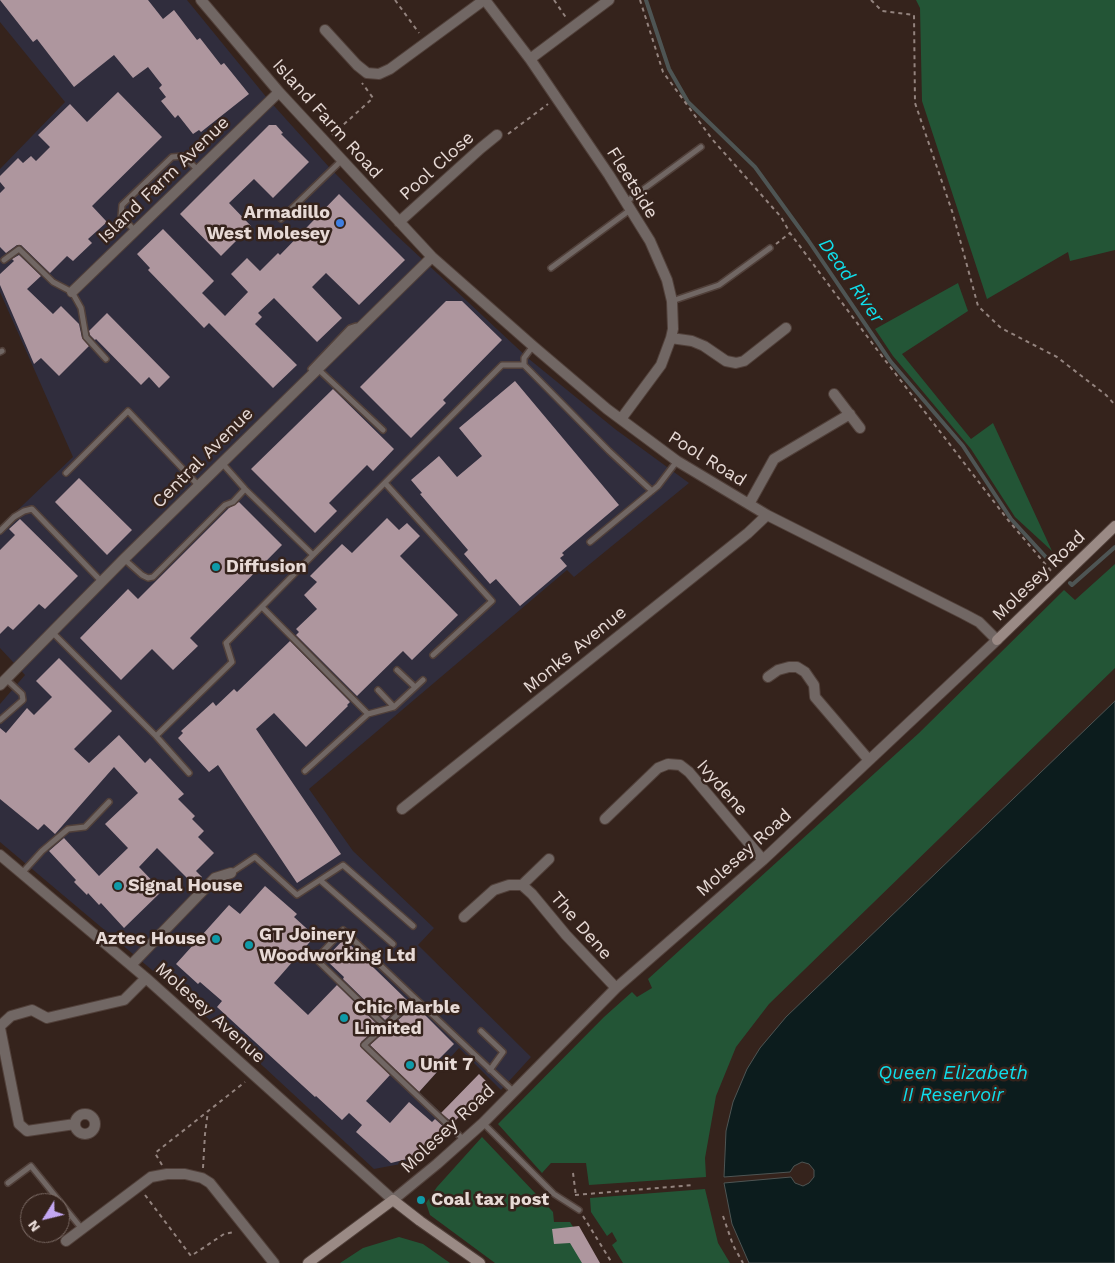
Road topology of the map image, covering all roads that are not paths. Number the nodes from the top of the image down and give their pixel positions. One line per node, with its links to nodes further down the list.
1 (201, 0): 6 (street, Island Farm Road)
2 (485, 0): 4 (street); 5 (street, Fleetside)
3 (609, 0): 5 (street)
4 (324, 30)
5 (530, 59): 11 (street, Fleetside)
6 (279, 92): 9 (street, Island Farm Road); 10 (street, Island Farm Avenue)
7 (497, 135): 13 (street, Pool Close)
8 (701, 147): 11 (lane)
9 (342, 160): 12 (lane); 13 (street, Island Farm Road)
10 (198, 170): 14 (street, Island Farm Avenue); 14 (lane)
11 (628, 206): 18 (lane); 20 (street, Fleetside)
12 (281, 219)
13 (399, 222): 16 (street, Island Farm Road)
14 (135, 231): 19 (street, Island Farm Avenue)
15 (770, 248): 20 (lane)
16 (432, 257): 22 (street, Central Avenue); 24 (street, Pool Road)
17 (4, 260): 19 (lane)
18 (552, 268)
19 (72, 292): 25 (lane)
20 (672, 301): 23 (street, Fleetside)
21 (786, 328): 23 (street)
22 (358, 330): 27 (street, Central Avenue); 28 (lane)
23 (671, 338): 31 (street, Fleetside)
24 (533, 346): 26 (lane); 31 (street, Pool Road)
25 (106, 359)
26 (524, 365): 37 (lane); 40 (lane)
27 (318, 369): 28 (street, Central Avenue); 33 (lane)
28 (308, 378): 35 (street, Central Avenue)
29 (834, 394): 30 (street)
30 (850, 414): 32 (street); 41 (street)
31 (621, 419): 34 (street, Pool Road)
32 (860, 428)
33 (383, 430)
34 (677, 461): 40 (lane); 41 (street, Pool Road)
35 (222, 463): 38 (street, Central Avenue); 39 (lane)
36 (66, 473): 38 (lane)
37 (385, 483): 46 (lane); 52 (lane)
38 (199, 486): 47 (street, Central Avenue)
39 (245, 489): 46 (lane); 47 (lane)
40 (652, 491): 45 (lane)
41 (749, 504): 42 (street, Pool Road)
42 (767, 516): 51 (street, Pool Road); 67 (street, Monks Avenue)
43 (1115, 526): 51 (main road, Molesey Road)
44 (0, 532): 48 (lane)
45 (590, 542)
46 (313, 555): 49 (lane)
47 (124, 558): 48 (street, Central Avenue)
48 (102, 582): 50 (street, Central Avenue)
49 (262, 607): 60 (lane); 62 (lane)
50 (52, 632): 56 (street, Central Avenue); 62 (lane)
51 (997, 640): 63 (street, Molesey Road)
52 (433, 655)
53 (397, 670): 57 (lane)
54 (768, 676): 63 (street)
55 (423, 680): 57 (lane)
56 (3, 682): 61 (lane)
57 (415, 687): 59 (lane)
58 (378, 690): 59 (lane)
59 (394, 707): 60 (lane)
60 (368, 714): 64 (lane)
61 (0, 720)
62 (156, 736): 65 (lane)
63 (868, 760): 71 (street, Molesey Road)
64 (305, 771)
65 (189, 773)
66 (109, 802): 72 (lane)
67 (402, 809)
68 (604, 819): 71 (street, Ivydene)
69 (0, 855): 72 (street, Molesey Avenue)
70 (549, 859): 75 (street)
71 (763, 860): 81 (street, Molesey Road)
72 (22, 873): 79 (street, Molesey Avenue)
73 (231, 873): 74 (lane); 79 (street)
74 (321, 881): 77 (lane); 78 (lane)
75 (522, 885): 76 (street); 81 (street, The Dene)
76 (464, 917)
77 (413, 926)
78 (393, 944)
79 (131, 965): 80 (street, Molesey Avenue)
80 (146, 978): 84 (street); 92 (street, Molesey Avenue)
81 (616, 988): 87 (street, Molesey Road)
82 (415, 999): 83 (lane); 83 (lane); 86 (lane)
83 (385, 1026): 90 (lane)
84 (0, 1027): 89 (street)
85 (482, 1031): 86 (lane)
86 (490, 1070): 87 (lane)
87 (512, 1091): 88 (street, Molesey Road)
88 (483, 1123): 90 (street, Molesey Road); 93 (lane)
89 (75, 1124)
90 (464, 1140): 92 (street, Molesey Road)
91 (8, 1183): 94 (lane)
92 (393, 1200): 97 (main road); 98 (main road)
93 (579, 1210)
94 (82, 1230): 95 (street); 96 (street)
95 (70, 1238)
96 (274, 1263)
97 (308, 1263)
98 (480, 1263)

